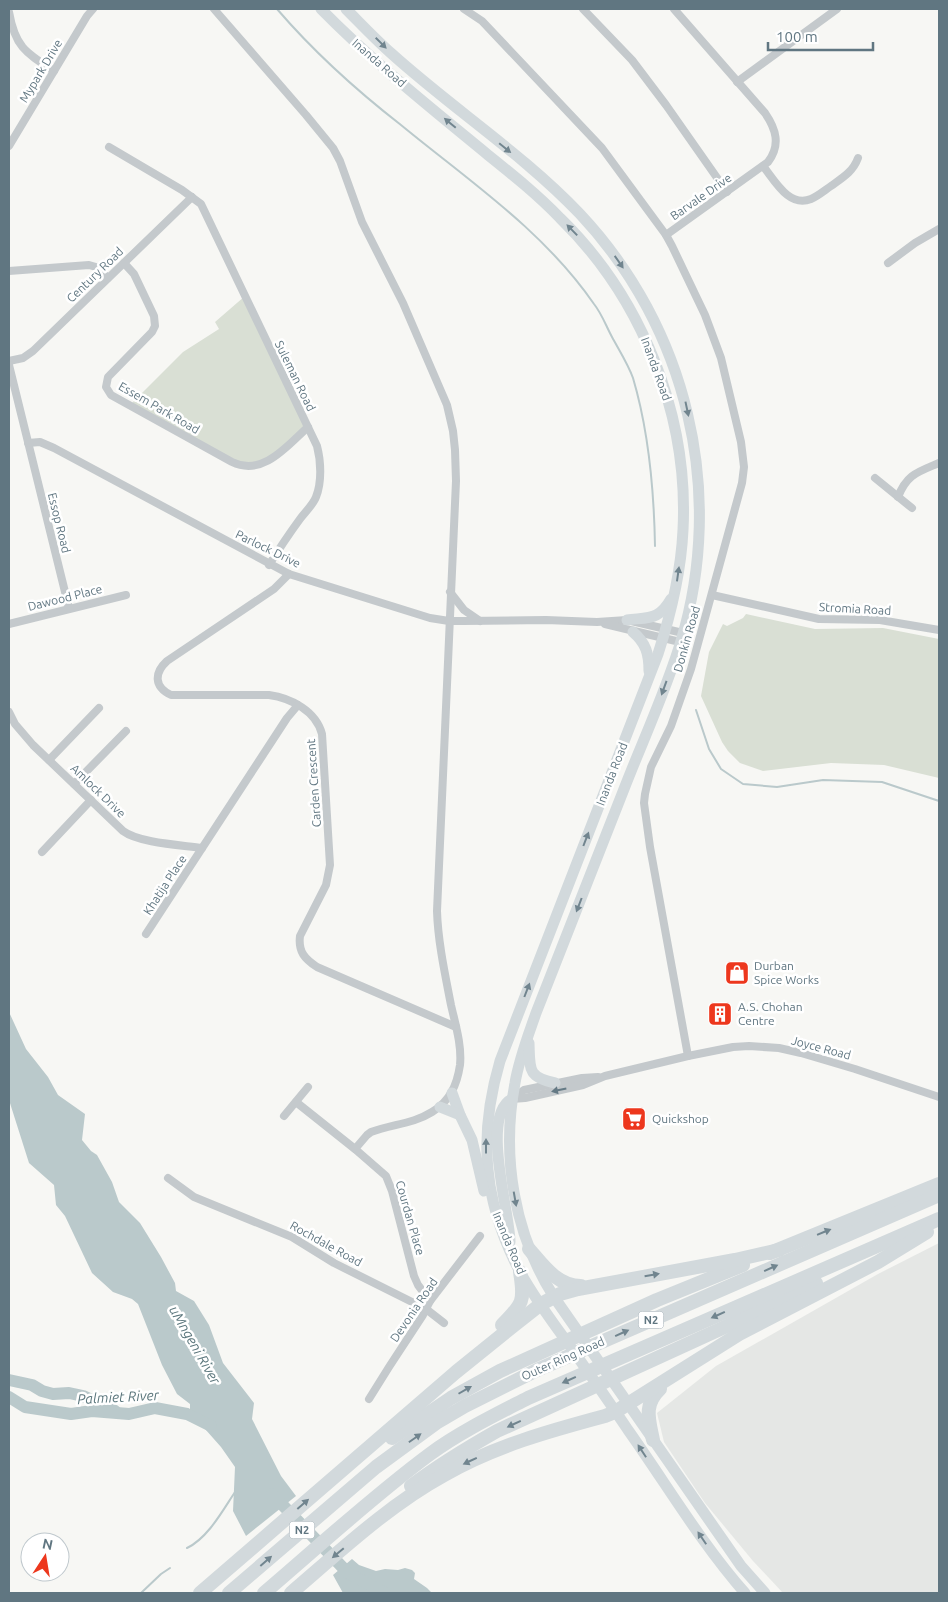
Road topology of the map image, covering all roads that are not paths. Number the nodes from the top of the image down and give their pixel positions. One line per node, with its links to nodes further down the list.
1 (93, 9): 10 (street, Mypark Drive)
2 (214, 9): 35 (street)
3 (321, 9): 36 (main road, Inanda Road, one-way to 3)
4 (346, 9): 48 (main road, Inanda Road, one-way to 48)
5 (464, 9): 20 (street, Barvale Drive)
6 (582, 9): 17 (street)
7 (674, 9): 11 (street, Barvale Drive)
8 (838, 9): 11 (street)
9 (9, 12): 10 (street)
10 (54, 71): 12 (street, Mypark Drive)
11 (737, 82): 16 (street, Barvale Drive)
12 (11, 136): 13 (street, Mypark Drive)
13 (9, 146)
14 (109, 147): 18 (street, Suleman Road)
15 (858, 158): 16 (street)
16 (764, 166): 17 (street, Barvale Drive)
17 (727, 192): 20 (street, Barvale Drive)
18 (192, 197): 21 (street, Century Road); 27 (street, Suleman Road)
19 (939, 229): 22 (street)
20 (666, 235): 37 (street, Donkin Road)
21 (124, 263): 24 (street, Century Road); 27 (street, Essem Park Road)
22 (888, 263)
23 (9, 271): 24 (street)
24 (108, 278): 25 (street, Century Road)
25 (9, 361)
26 (9, 365): 28 (street)
27 (308, 427): 33 (street, Suleman Road)
28 (28, 443): 33 (street, Parlock Drive); 39 (street, Essop Road)
29 (939, 463): 31 (street)
30 (876, 478): 31 (street)
31 (898, 497): 32 (street)
32 (912, 508)
33 (269, 565): 34 (street, Parlock Drive)
34 (289, 574): 41 (street, Parlock Drive); 50 (street, Carden Crescent)
35 (450, 592): 41 (street); 42 (street)
36 (675, 593): 40 (main road); 47 (main road, Inanda Road)
37 (712, 594): 45 (street, Stromia Road); 62 (street, Donkin Road)
38 (126, 595): 39 (street, Dawood Place)
39 (69, 608): 44 (street, Dawood Place)
40 (627, 620): 43 (street, Parlock Drive); 47 (street, Parlock Drive)
41 (449, 621): 42 (street, Parlock Drive); 60 (street)
42 (481, 621): 43 (street, Parlock Drive)
43 (597, 622): 46 (street, Parlock Drive)
44 (9, 624)
45 (939, 630)
46 (633, 632): 47 (street, Parlock Drive); 49 (main road)
47 (665, 633): 48 (street, Parlock Drive); 49 (main road, Inanda Road)
48 (682, 638): 61 (main road, Inanda Road, one-way to 61)
49 (648, 680): 64 (main road, Inanda Road, one-way to 49)
50 (298, 705): 57 (street); 60 (street, Carden Crescent)
51 (99, 708): 54 (street)
52 (9, 712): 54 (street, Amlock Drive)
53 (126, 731): 55 (street)
54 (49, 760): 55 (street, Amlock Drive)
55 (74, 784): 56 (street, Amlock Drive)
56 (90, 800): 57 (street, Amlock Drive); 58 (street)
57 (202, 848): 59 (street, Khatija Place)
58 (42, 852)
59 (146, 934)
60 (456, 1027): 67 (street)
61 (529, 1034): 65 (main road); 69 (main road, Inanda Road)
62 (688, 1056): 63 (street, Joyce Road); 68 (street, Joyce Road)
63 (605, 1076): 65 (street, Joyce Road); 69 (street, Joyce Road, one-way to 69)
64 (496, 1077): 69 (main road); 84 (main road, Inanda Road, one-way to 64)
65 (555, 1083): 69 (street, Joyce Road)
66 (308, 1087): 70 (street)
67 (452, 1093): 71 (street); 72 (main road)
68 (939, 1097)
69 (512, 1099): 82 (main road, Inanda Road, one-way to 82); 84 (main road)
70 (296, 1102): 73 (street); 74 (street, Courdan Place)
71 (440, 1107): 72 (main road); 74 (street)
72 (460, 1115): 84 (main road)
73 (284, 1116)
74 (355, 1149): 88 (street, Courdan Place)
75 (168, 1178): 90 (street, Rochdale Road)
76 (939, 1184): 83 (highway, one-way to 76)
77 (939, 1195): 102 (highway, Outer Ring Road / N2, one-way to 77)
78 (939, 1219): 100 (highway, Outer Ring Road / N2, one-way to 100)
79 (939, 1226): 80 (highway)
80 (923, 1234): 93 (highway); 100 (highway, one-way to 100)
81 (480, 1236): 88 (street, Devonia Road)
82 (529, 1249): 86 (highway); 87 (main road, Inanda Road)
83 (779, 1250): 86 (highway, one-way to 83); 99 (highway, one-way to 83)
84 (510, 1252): 85 (main road, Inanda Road)
85 (520, 1272): 89 (main road, Inanda Road); 92 (highway)
86 (591, 1286): 87 (highway)
87 (554, 1297): 89 (highway); 95 (main road, Inanda Road)
88 (430, 1301): 90 (street, Devonia Road)
89 (541, 1304): 92 (highway); 96 (main road, Inanda Road)
90 (426, 1309): 91 (street, Rochdale Road); 94 (street, Devonia Road)
91 (444, 1323)
92 (456, 1372): 99 (highway)
93 (675, 1374): 95 (highway); 97 (highway)
94 (369, 1399)
95 (628, 1405): 96 (highway); 97 (main road, Inanda Road)
96 (616, 1412): 100 (highway, one-way to 100); 105 (main road, Inanda Road, one-way to 96)
97 (645, 1418): 98 (highway)
98 (653, 1440): 106 (main road)
99 (365, 1454): 101 (highway, one-way to 99)
100 (398, 1494): 103 (highway, Outer Ring Road / N2); 104 (highway, one-way to 104)
101 (200, 1593)
102 (229, 1593)
103 (264, 1593)
104 (291, 1593)
105 (745, 1593)
106 (765, 1593)

